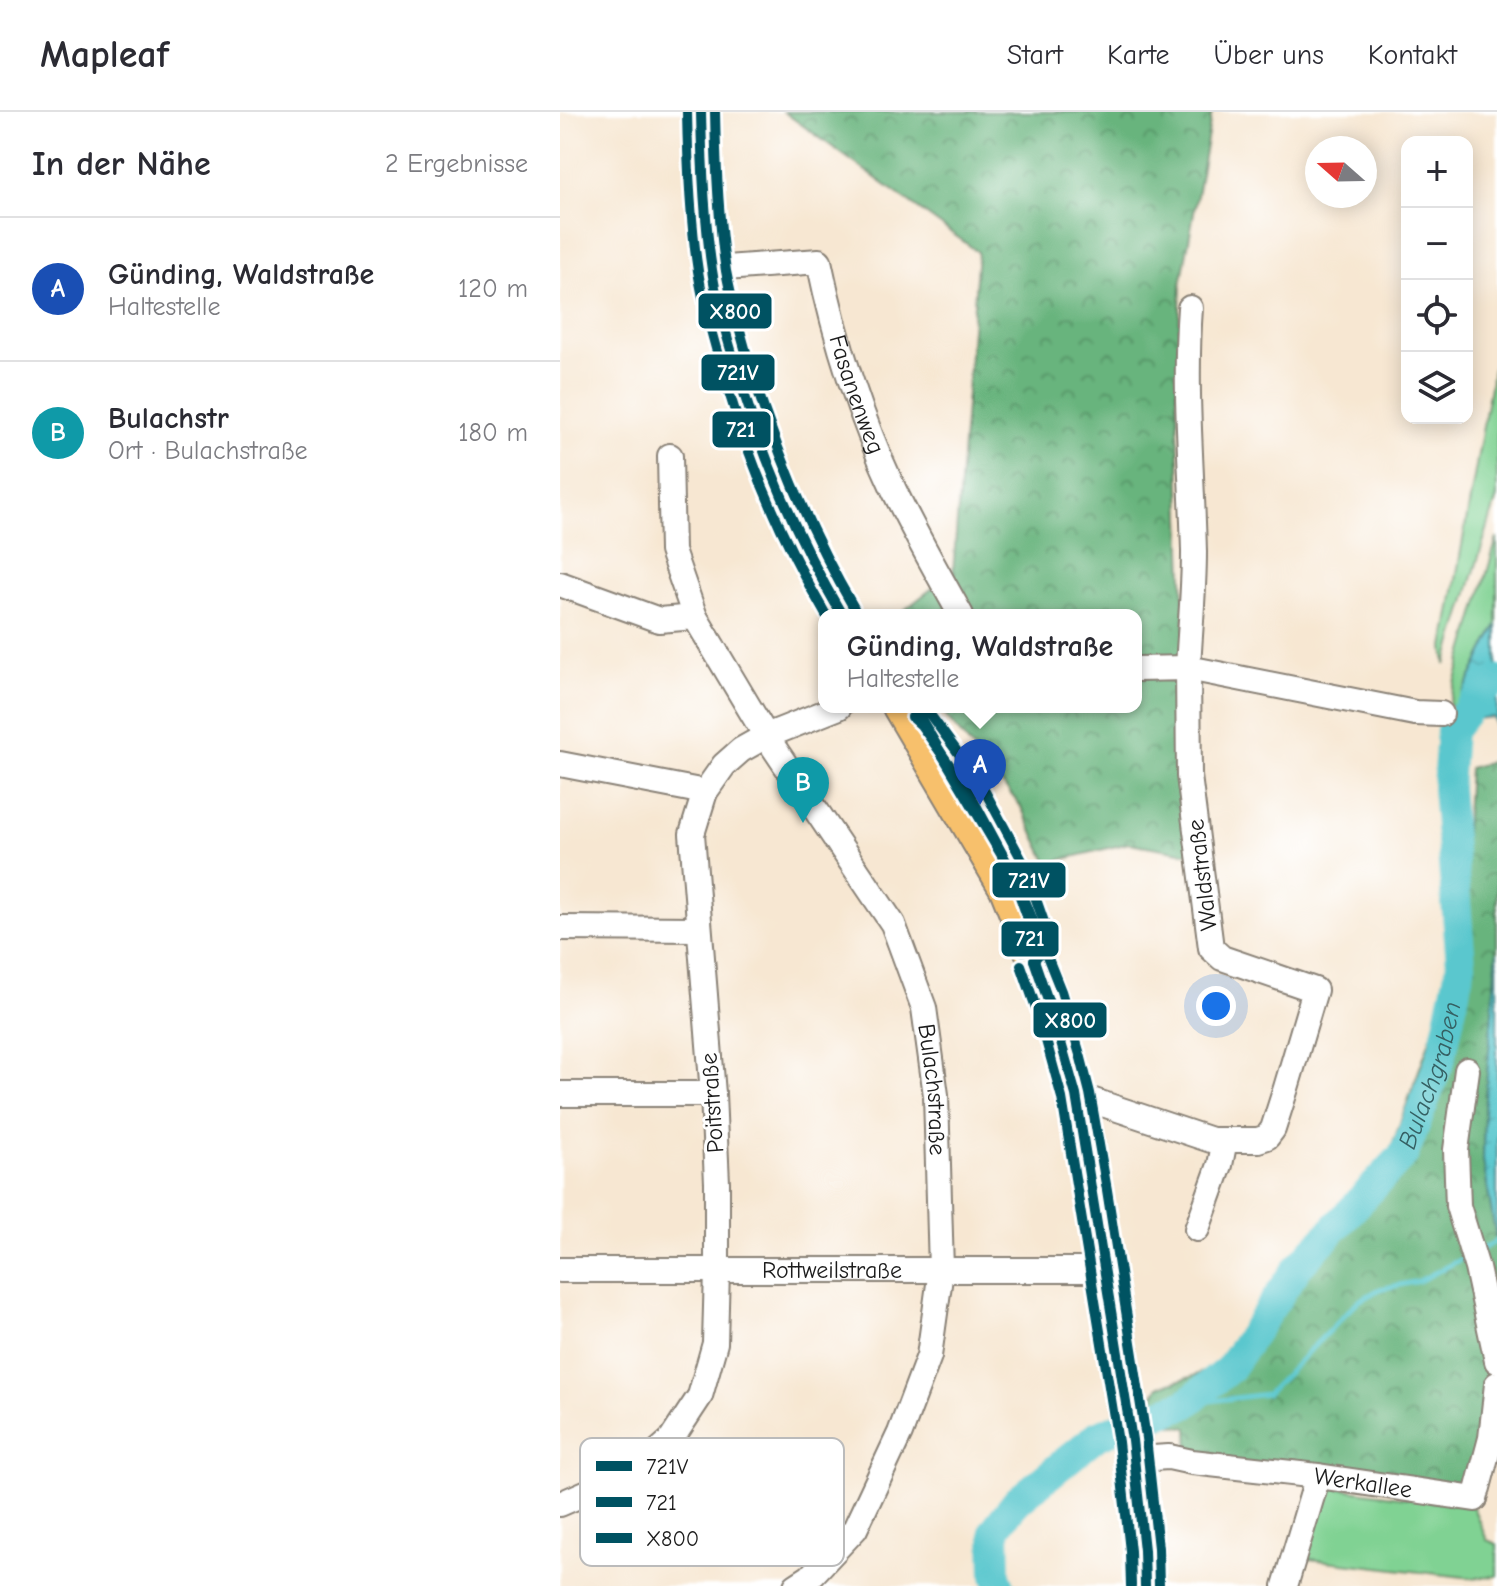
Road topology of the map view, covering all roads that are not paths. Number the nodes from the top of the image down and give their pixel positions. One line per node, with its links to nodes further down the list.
1 (701, 112): 2 (main road)
2 (712, 269): 6 (main road); 7 (street, Fasanenweg)
3 (1190, 308): 9 (street, Waldstraße)
4 (670, 456): 8 (street, Bulachstraße)
5 (560, 584): 8 (street)
6 (839, 609)
7 (958, 609)
8 (695, 617): 14 (street, Bulachstraße)
9 (1188, 668): 10 (street); 13 (street); 23 (street, Waldstraße)
10 (1142, 669)
11 (824, 713): 14 (street, Poitstraße)
12 (902, 713): 22 (main road)
13 (1441, 714)
14 (766, 736): 16 (street, Poitstraße); 27 (street, Bulachstraße)
15 (560, 764): 16 (street)
16 (705, 792): 18 (street, Poitstraße)
17 (560, 928): 18 (street)
18 (698, 929): 21 (street, Poitstraße)
19 (1467, 1070): 29 (street)
20 (560, 1094): 21 (street)
21 (713, 1094): 26 (street, Poitstraße)
22 (1076, 1095): 23 (street); 28 (main road)
23 (1225, 1140): 24 (street)
24 (1197, 1229)
25 (560, 1270): 26 (street, Rottweilstraße)
26 (717, 1270): 27 (street, Rottweilstraße); 32 (street, Poitstraße)
27 (941, 1270): 28 (street, Rottweilstraße); 36 (street, Bulachstraße)
28 (1106, 1270): 31 (main road)
29 (1497, 1361)
30 (1497, 1384): 33 (street, Werkallee)
31 (1132, 1437): 33 (street, Werkallee); 39 (main road)
32 (672, 1438)
33 (1318, 1476): 40 (street)
34 (580, 1495): 35 (street, Poitstraße)
35 (560, 1504)
36 (844, 1541)
37 (820, 1566): 38 (street, Bulachstraße)
38 (796, 1586)
39 (1145, 1586)
40 (1285, 1586)

